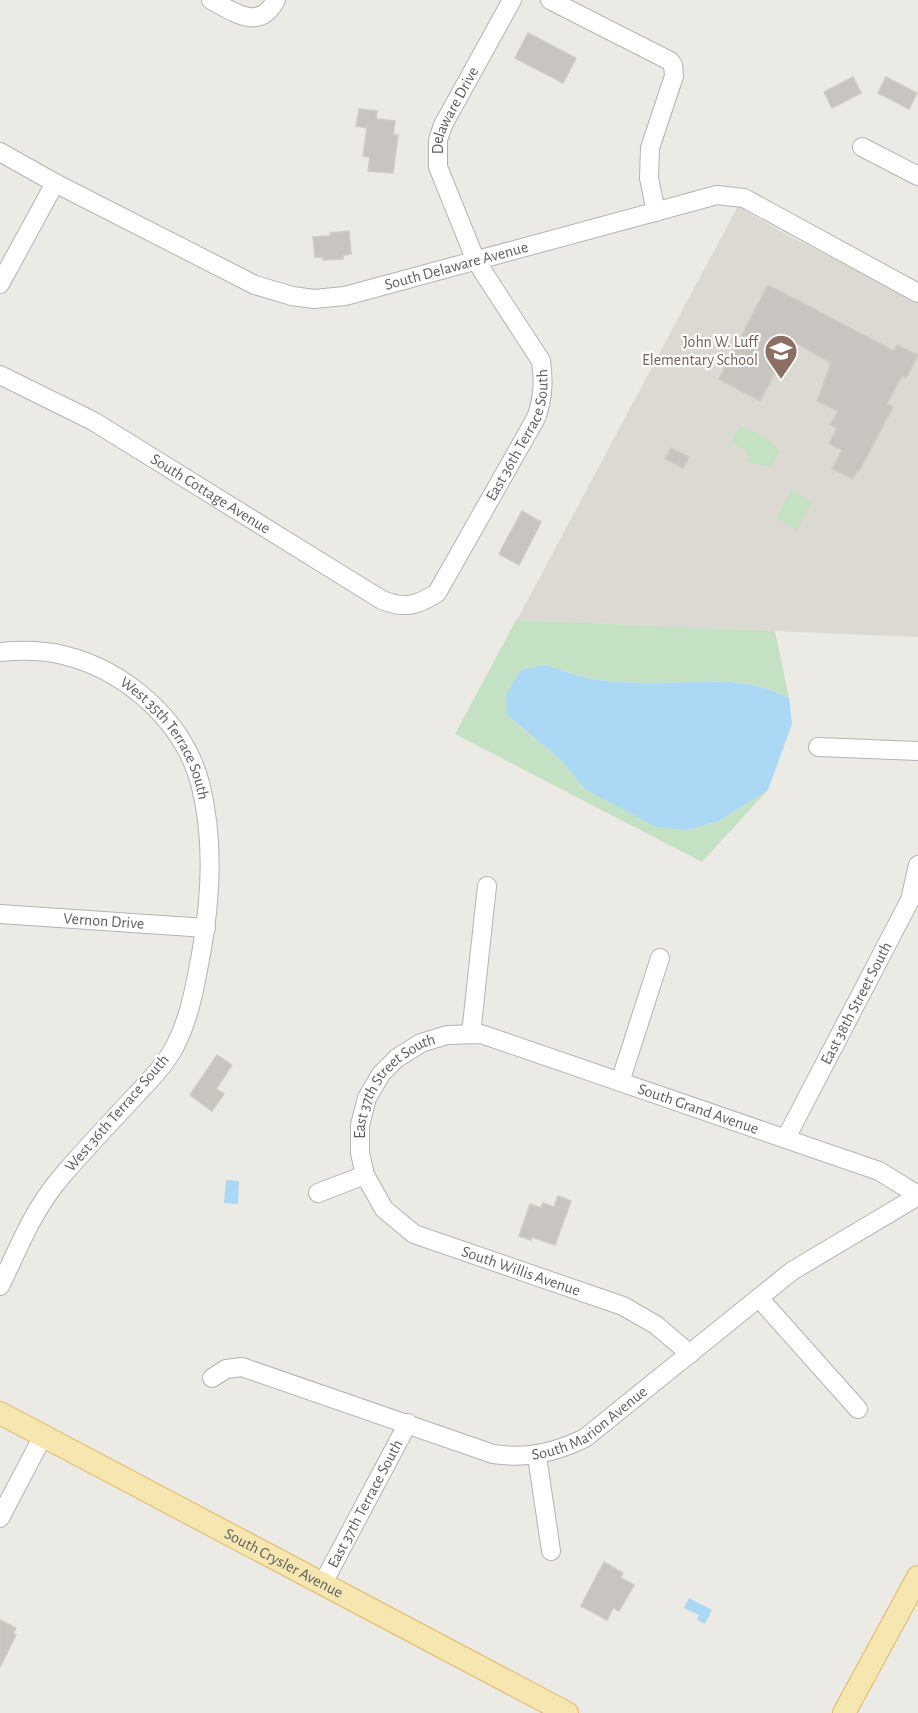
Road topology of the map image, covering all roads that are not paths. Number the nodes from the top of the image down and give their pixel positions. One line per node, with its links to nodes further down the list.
1 (211, 0): 2 (street)
2 (276, 0)
3 (512, 0): 10 (street, Delaware Drive)
4 (550, 0): 9 (street)
5 (862, 147): 7 (street)
6 (0, 152): 8 (street, South Delaware Avenue)
7 (918, 177)
8 (55, 183): 10 (street, South Delaware Avenue); 11 (street)
9 (656, 212): 10 (street, South Delaware Avenue); 12 (street, South Delaware Avenue)
10 (476, 261): 14 (street, East 36th Terrace South)
11 (0, 284)
12 (918, 293)
13 (0, 375): 14 (street, South Cottage Avenue)
14 (419, 604)
15 (0, 652): 21 (street, West 35th Terrace South)
16 (818, 747): 17 (street)
17 (918, 751)
18 (918, 865): 25 (street, East 38th Street South)
19 (487, 886): 23 (street)
20 (0, 914): 21 (street, Vernon Drive)
21 (206, 928): 29 (street, West 36th Terrace South)
22 (660, 958): 24 (street)
23 (471, 1034): 24 (street, South Grand Avenue); 26 (street, East 37th Street South)
24 (620, 1082): 25 (street, South Grand Avenue)
25 (786, 1138): 28 (street, South Grand Avenue)
26 (365, 1175): 27 (street); 31 (street, South Willis Avenue)
27 (318, 1193)
28 (918, 1196): 30 (street, South Marion Avenue)
29 (0, 1286)
30 (759, 1298): 31 (street, South Marion Avenue); 33 (street)
31 (690, 1354): 37 (street, South Marion Avenue)
32 (212, 1378): 35 (street, South Marion Avenue)
33 (858, 1409)
34 (0, 1413): 36 (main road, South Crysler Avenue)
35 (408, 1424): 37 (street, South Marion Avenue); 41 (street, East 37th Terrace South)
36 (43, 1436): 38 (street); 41 (main road, South Crysler Avenue)
37 (537, 1456): 39 (street)
38 (0, 1518)
39 (551, 1551)
40 (918, 1577): 43 (main road)
41 (322, 1585): 42 (main road, South Crysler Avenue)
42 (567, 1713)
43 (843, 1713)

